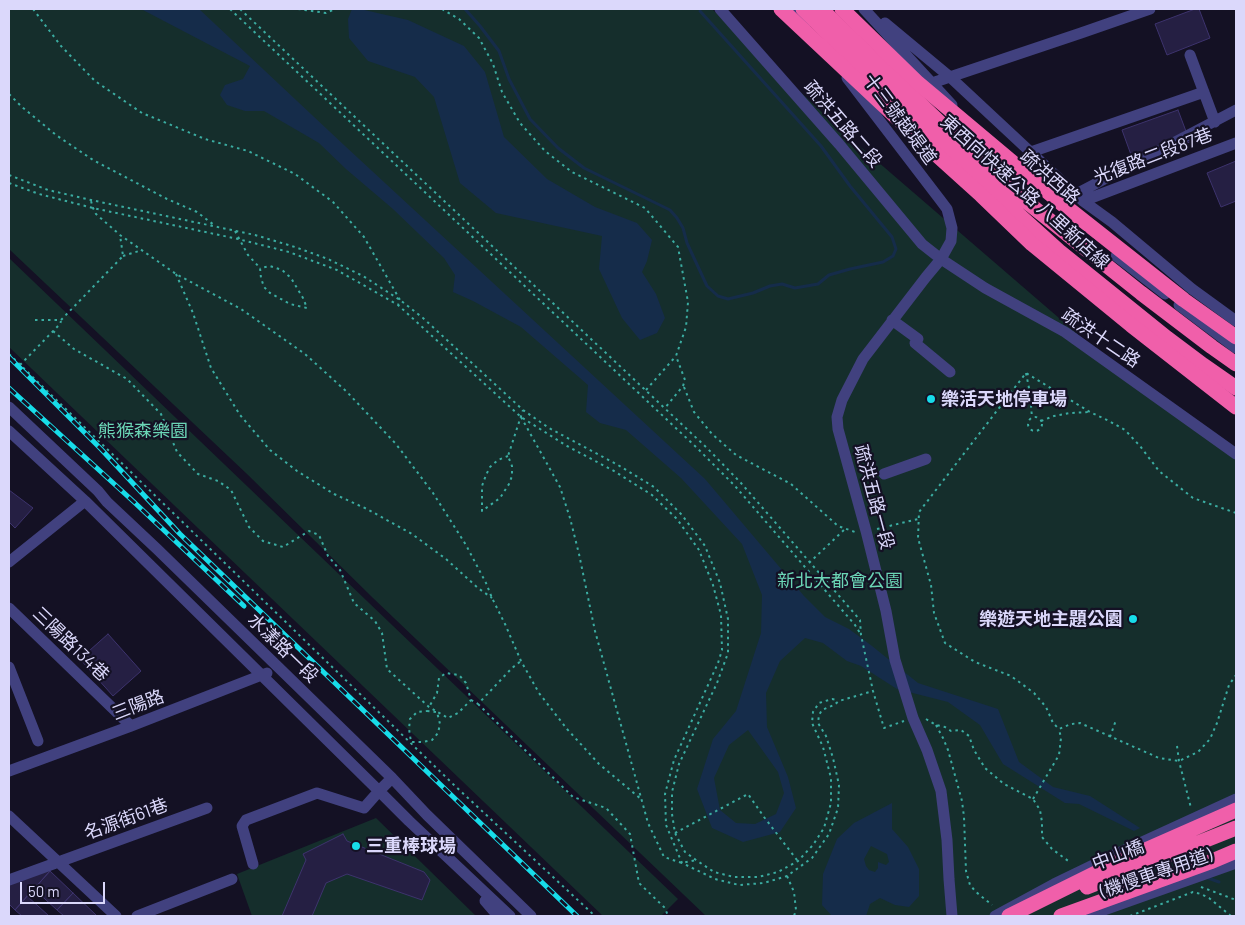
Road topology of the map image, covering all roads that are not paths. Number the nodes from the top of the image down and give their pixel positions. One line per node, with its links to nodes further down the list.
1 (720, 9): 20 (street, 疏洪五路二段)
2 (781, 9): 19 (highway, bridge)
3 (794, 9): 20 (street, 十三號越堤道)
4 (803, 9): 28 (highway, 東西向快速公路 八里新店線)
5 (821, 9): 25 (highway, 東西向快速公路 八里新店線)
6 (842, 9): 23 (highway, bridge)
7 (864, 9): 12 (street, 疏洪西路)
8 (867, 9): 11 (street, 疏洪西路)
9 (1150, 9): 11 (street)
10 (1190, 55): 13 (street)
11 (950, 77): 12 (street); 17 (street, 疏洪西路)
12 (932, 83): 24 (street, 疏洪西路)
13 (1204, 92): 15 (street); 17 (street)
14 (1236, 110): 15 (street)
15 (1215, 122): 18 (street)
16 (1236, 143): 18 (street, 光復路二段87巷)
17 (1031, 152): 18 (street, 疏洪西路)
18 (1080, 198): 22 (street, 疏洪西路)
19 (994, 208): 27 (highway, bridge); 30 (highway, bridge)
20 (941, 259): 21 (street, 疏洪五路一段); 32 (street, 疏洪十二路)
21 (892, 320): 26 (street); 64 (street, 疏洪五路一段)
22 (1236, 321)
23 (1236, 337)
24 (1236, 348)
25 (1236, 364)
26 (950, 372)
27 (1236, 378)
28 (1236, 388)
29 (9, 407): 38 (street, 水漾路一段)
30 (1236, 407)
31 (9, 431): 35 (street, 水漾路一段)
32 (1236, 454)
33 (926, 459): 34 (street)
34 (884, 474)
35 (85, 501): 36 (street); 40 (street, 水漾路一段)
36 (9, 562)
37 (9, 608): 41 (street, 三陽路134巷)
38 (277, 667): 40 (street, 三陽路); 44 (street, 水漾路一段)
39 (9, 668): 42 (street)
40 (262, 676): 41 (street, 三陽路); 45 (street, 水漾路一段)
41 (131, 726): 43 (street, 三陽路)
42 (38, 741)
43 (9, 771)
44 (392, 778): 45 (street); 63 (street, 水漾路一段)
45 (379, 791): 53 (street); 55 (street, 水漾路一段)
46 (1236, 798): 58 (street, (機慢車專用道), bridge)
47 (207, 808): 52 (street, 名源街61巷)
48 (1236, 810): 65 (highway, bridge)
49 (9, 816): 52 (street)
50 (1236, 828): 65 (highway, 中山橋, bridge)
51 (1236, 853): 66 (highway, bridge)
52 (58, 862): 57 (street, 名源街61巷); 59 (street)
53 (253, 864)
54 (1236, 864): 67 (street, (機慢車專用道), bridge)
55 (459, 869): 61 (street); 62 (street, 水漾路一段)
56 (232, 879): 60 (street)
57 (9, 880)
58 (995, 912)
59 (116, 916)
60 (137, 916)
61 (498, 916)
62 (510, 916)
63 (531, 916)
64 (952, 916)
65 (1011, 916)
66 (1061, 916)
67 (1087, 916)

